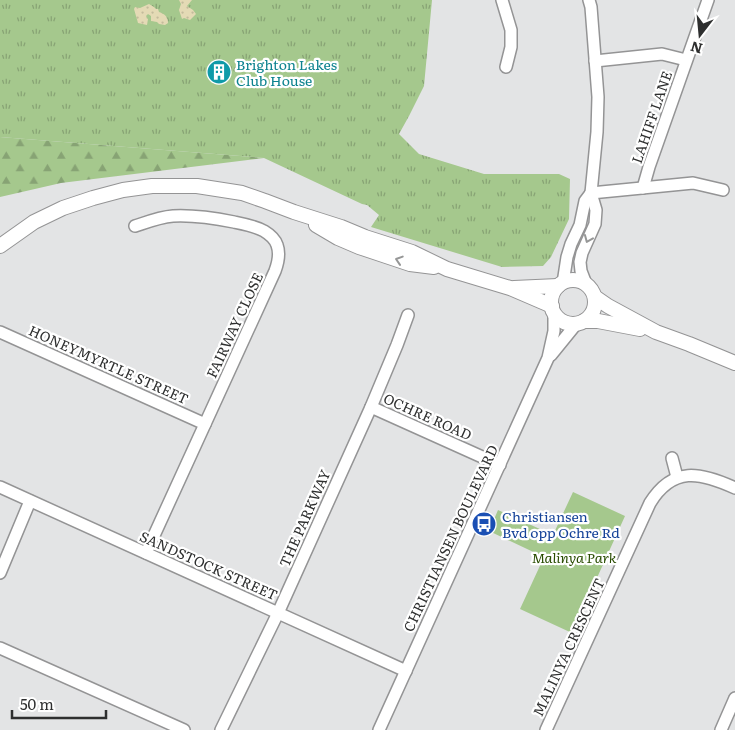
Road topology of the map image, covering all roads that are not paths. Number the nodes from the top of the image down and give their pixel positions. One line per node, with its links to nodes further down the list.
1 (502, 0): 6 (street)
2 (589, 0): 5 (street)
3 (708, 0): 4 (street, LAHIFF LANE)
4 (686, 60): 5 (street); 7 (street, LAHIFF LANE)
5 (595, 61): 9 (street)
6 (506, 66)
7 (643, 188): 8 (street); 9 (street)
8 (723, 190)
9 (590, 193): 12 (street); 13 (street, one-way to 13)
10 (135, 226): 24 (street, FAIRWAY CLOSE)
11 (0, 246): 14 (street)
12 (561, 284): 13 (street); 14 (street); 16 (street)
13 (586, 284): 15 (street)
14 (510, 288): 16 (street)
15 (594, 297): 18 (street); 20 (street)
16 (553, 309): 18 (street); 21 (street, CHRISTIANSEN BOULEVARD)
17 (408, 315): 23 (street, THE PARKWAY)
18 (580, 322): 20 (street); 21 (street, CHRISTIANSEN BOULEVARD)
19 (0, 332): 24 (street, HONEYMYRTLE STREET)
20 (656, 332): 22 (street)
21 (548, 358): 26 (street, CHRISTIANSEN BOULEVARD)
22 (735, 363)
23 (371, 407): 26 (street, OCHRE ROAD); 33 (street, THE PARKWAY)
24 (205, 424): 31 (street, FAIRWAY CLOSE)
25 (672, 458): 27 (street)
26 (500, 465): 35 (street, CHRISTIANSEN BOULEVARD)
27 (677, 477): 29 (street); 40 (street, MALINYA CRESCENT)
28 (0, 487): 30 (street, SANDSTOCK STREET)
29 (735, 488)
30 (30, 501): 31 (street, SANDSTOCK STREET); 32 (street)
31 (146, 553): 33 (street, SANDSTOCK STREET)
32 (0, 573)
33 (278, 613): 35 (street, SANDSTOCK STREET); 38 (street, THE PARKWAY)
34 (0, 648): 37 (street)
35 (406, 671): 39 (street, CHRISTIANSEN BOULEVARD)
36 (735, 698): 41 (street)
37 (184, 730)
38 (221, 730)
39 (379, 730)
40 (546, 730)
41 (721, 730)

